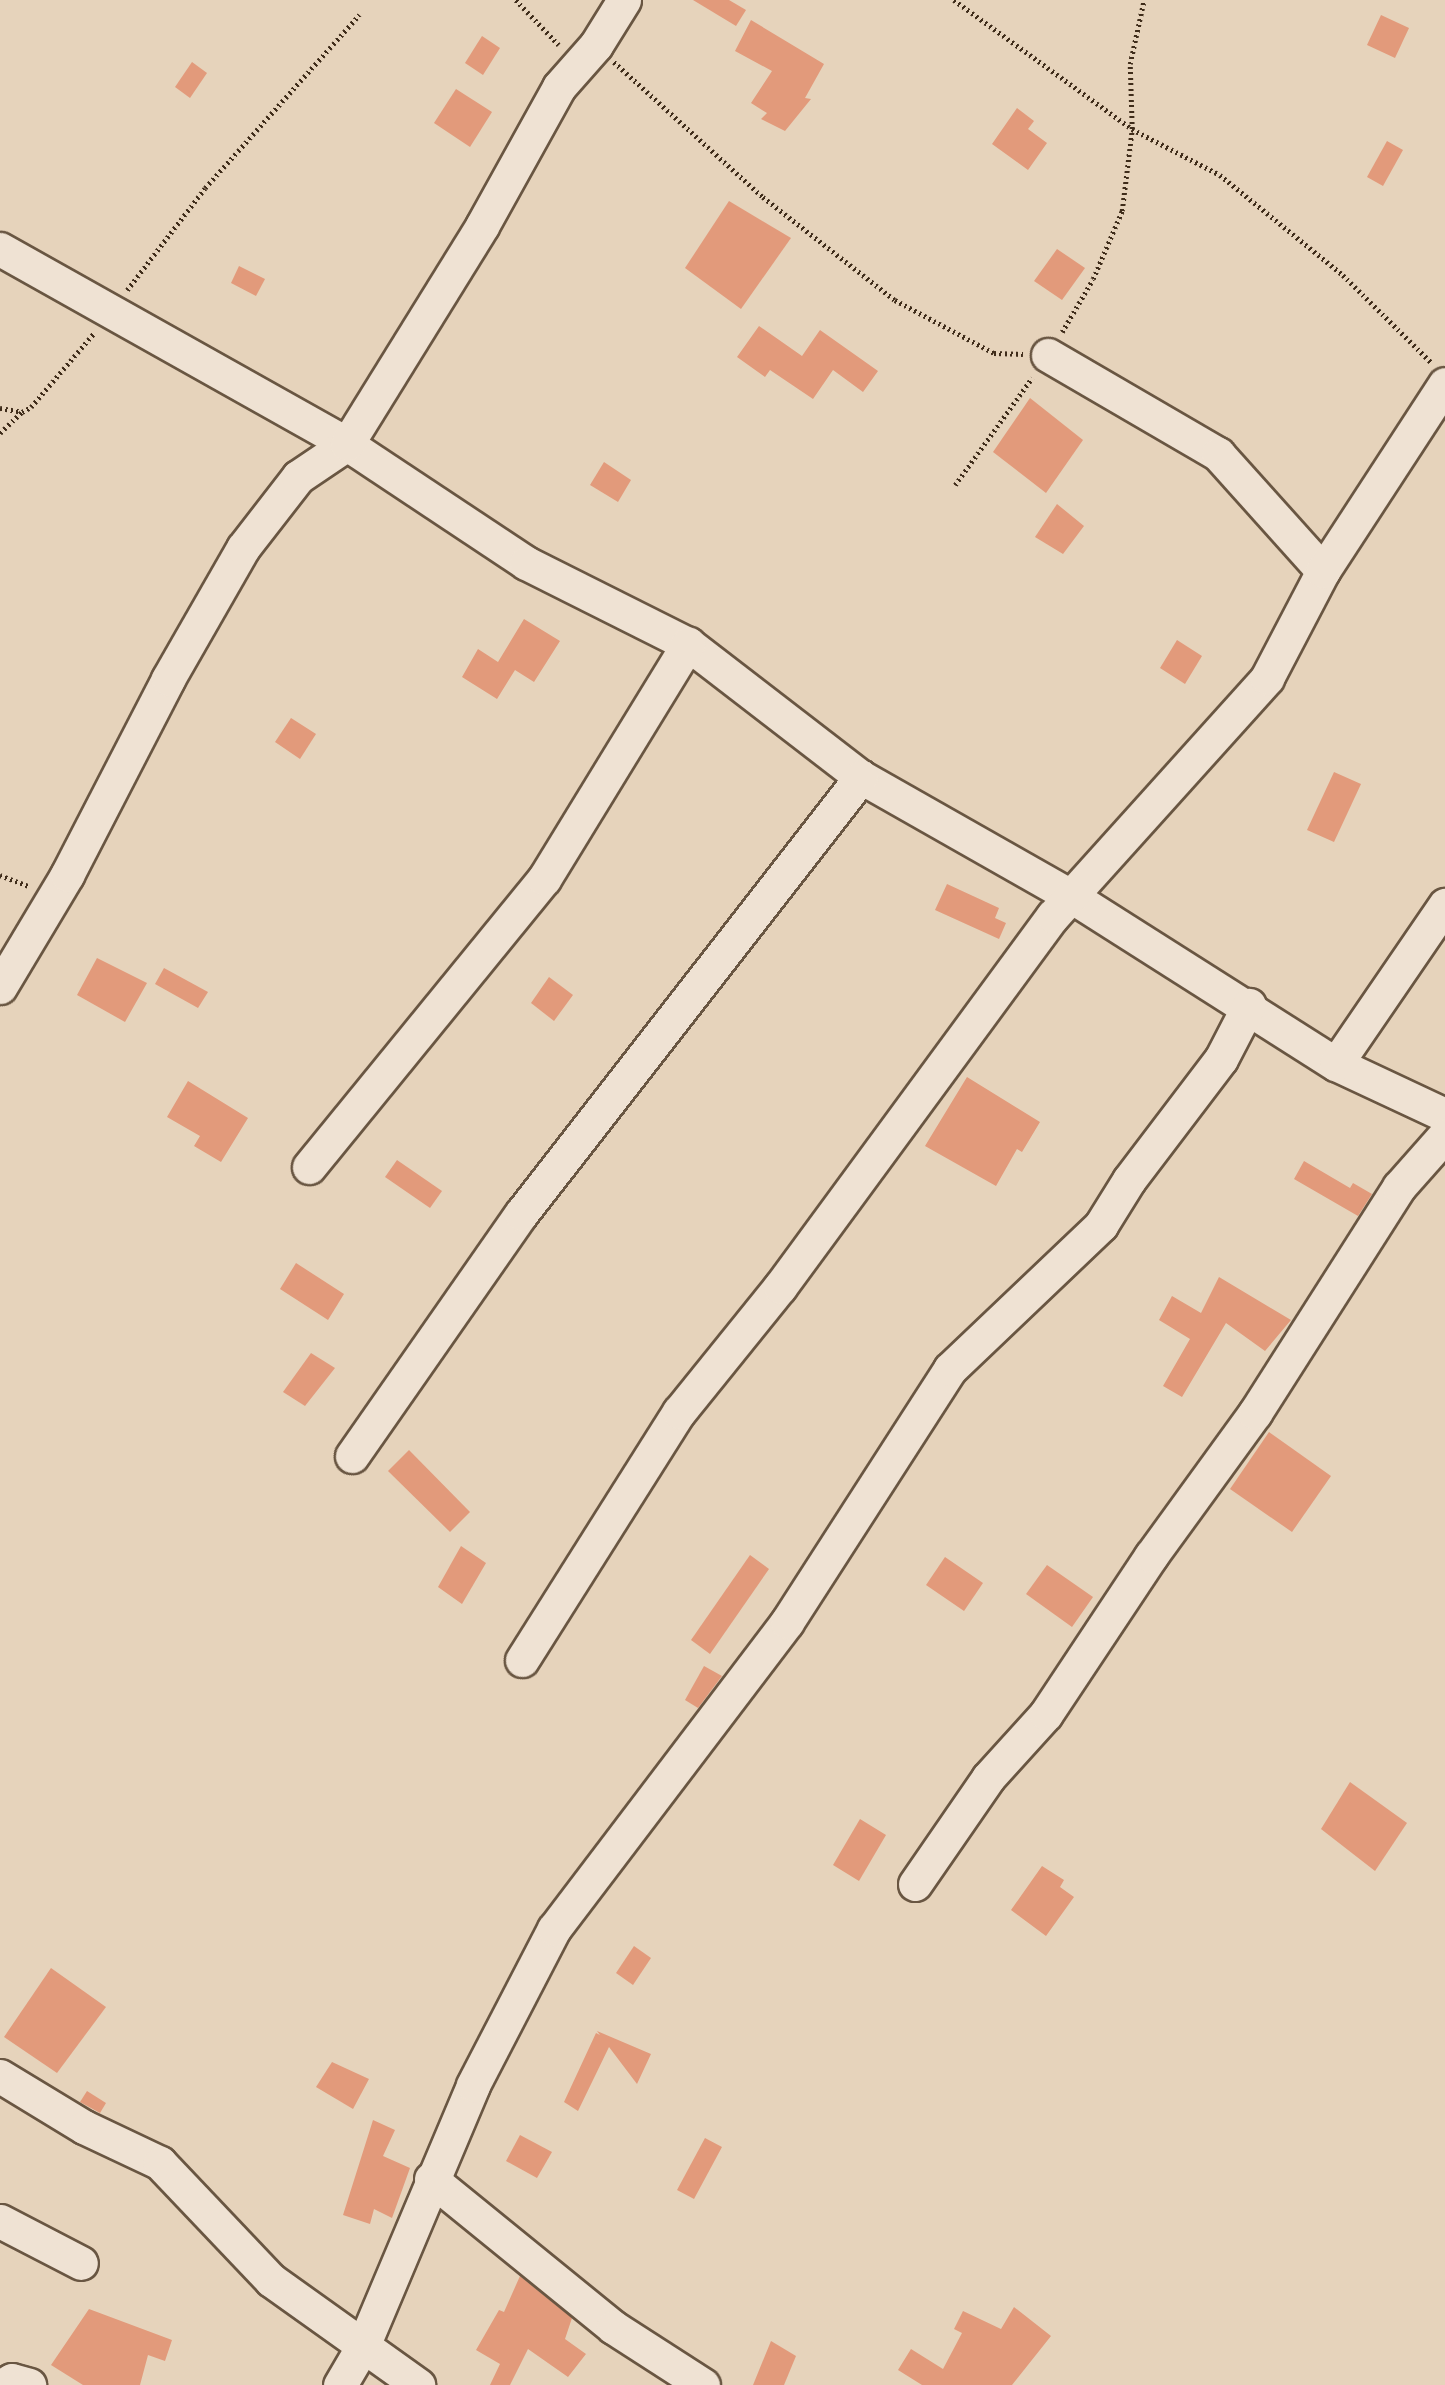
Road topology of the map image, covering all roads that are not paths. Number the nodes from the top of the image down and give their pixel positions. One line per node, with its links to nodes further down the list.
1 (624, 0): 5 (street)
2 (0, 249): 5 (street)
3 (1048, 355): 6 (street)
4 (1440, 375): 6 (street)
5 (347, 444): 7 (street); 11 (street)
6 (1323, 571): 9 (street)
7 (688, 644): 8 (street); 16 (street)
8 (861, 777): 9 (street); 17 (street)
9 (1074, 898): 12 (street); 18 (street)
10 (1445, 905): 13 (street)
11 (0, 988)
12 (1249, 1005): 13 (street); 21 (street)
13 (1336, 1065): 14 (street)
14 (1445, 1115)
15 (1445, 1135): 19 (street)
16 (309, 1167)
17 (352, 1455)
18 (522, 1660)
19 (915, 1884)
20 (0, 2076): 24 (street)
21 (431, 2179): 24 (street); 29 (street)
22 (0, 2221): 23 (street)
23 (81, 2263)
24 (363, 2346): 27 (street); 28 (street)
25 (3, 2385): 26 (street)
26 (29, 2385)
27 (340, 2385)
28 (418, 2385)
29 (703, 2385)

